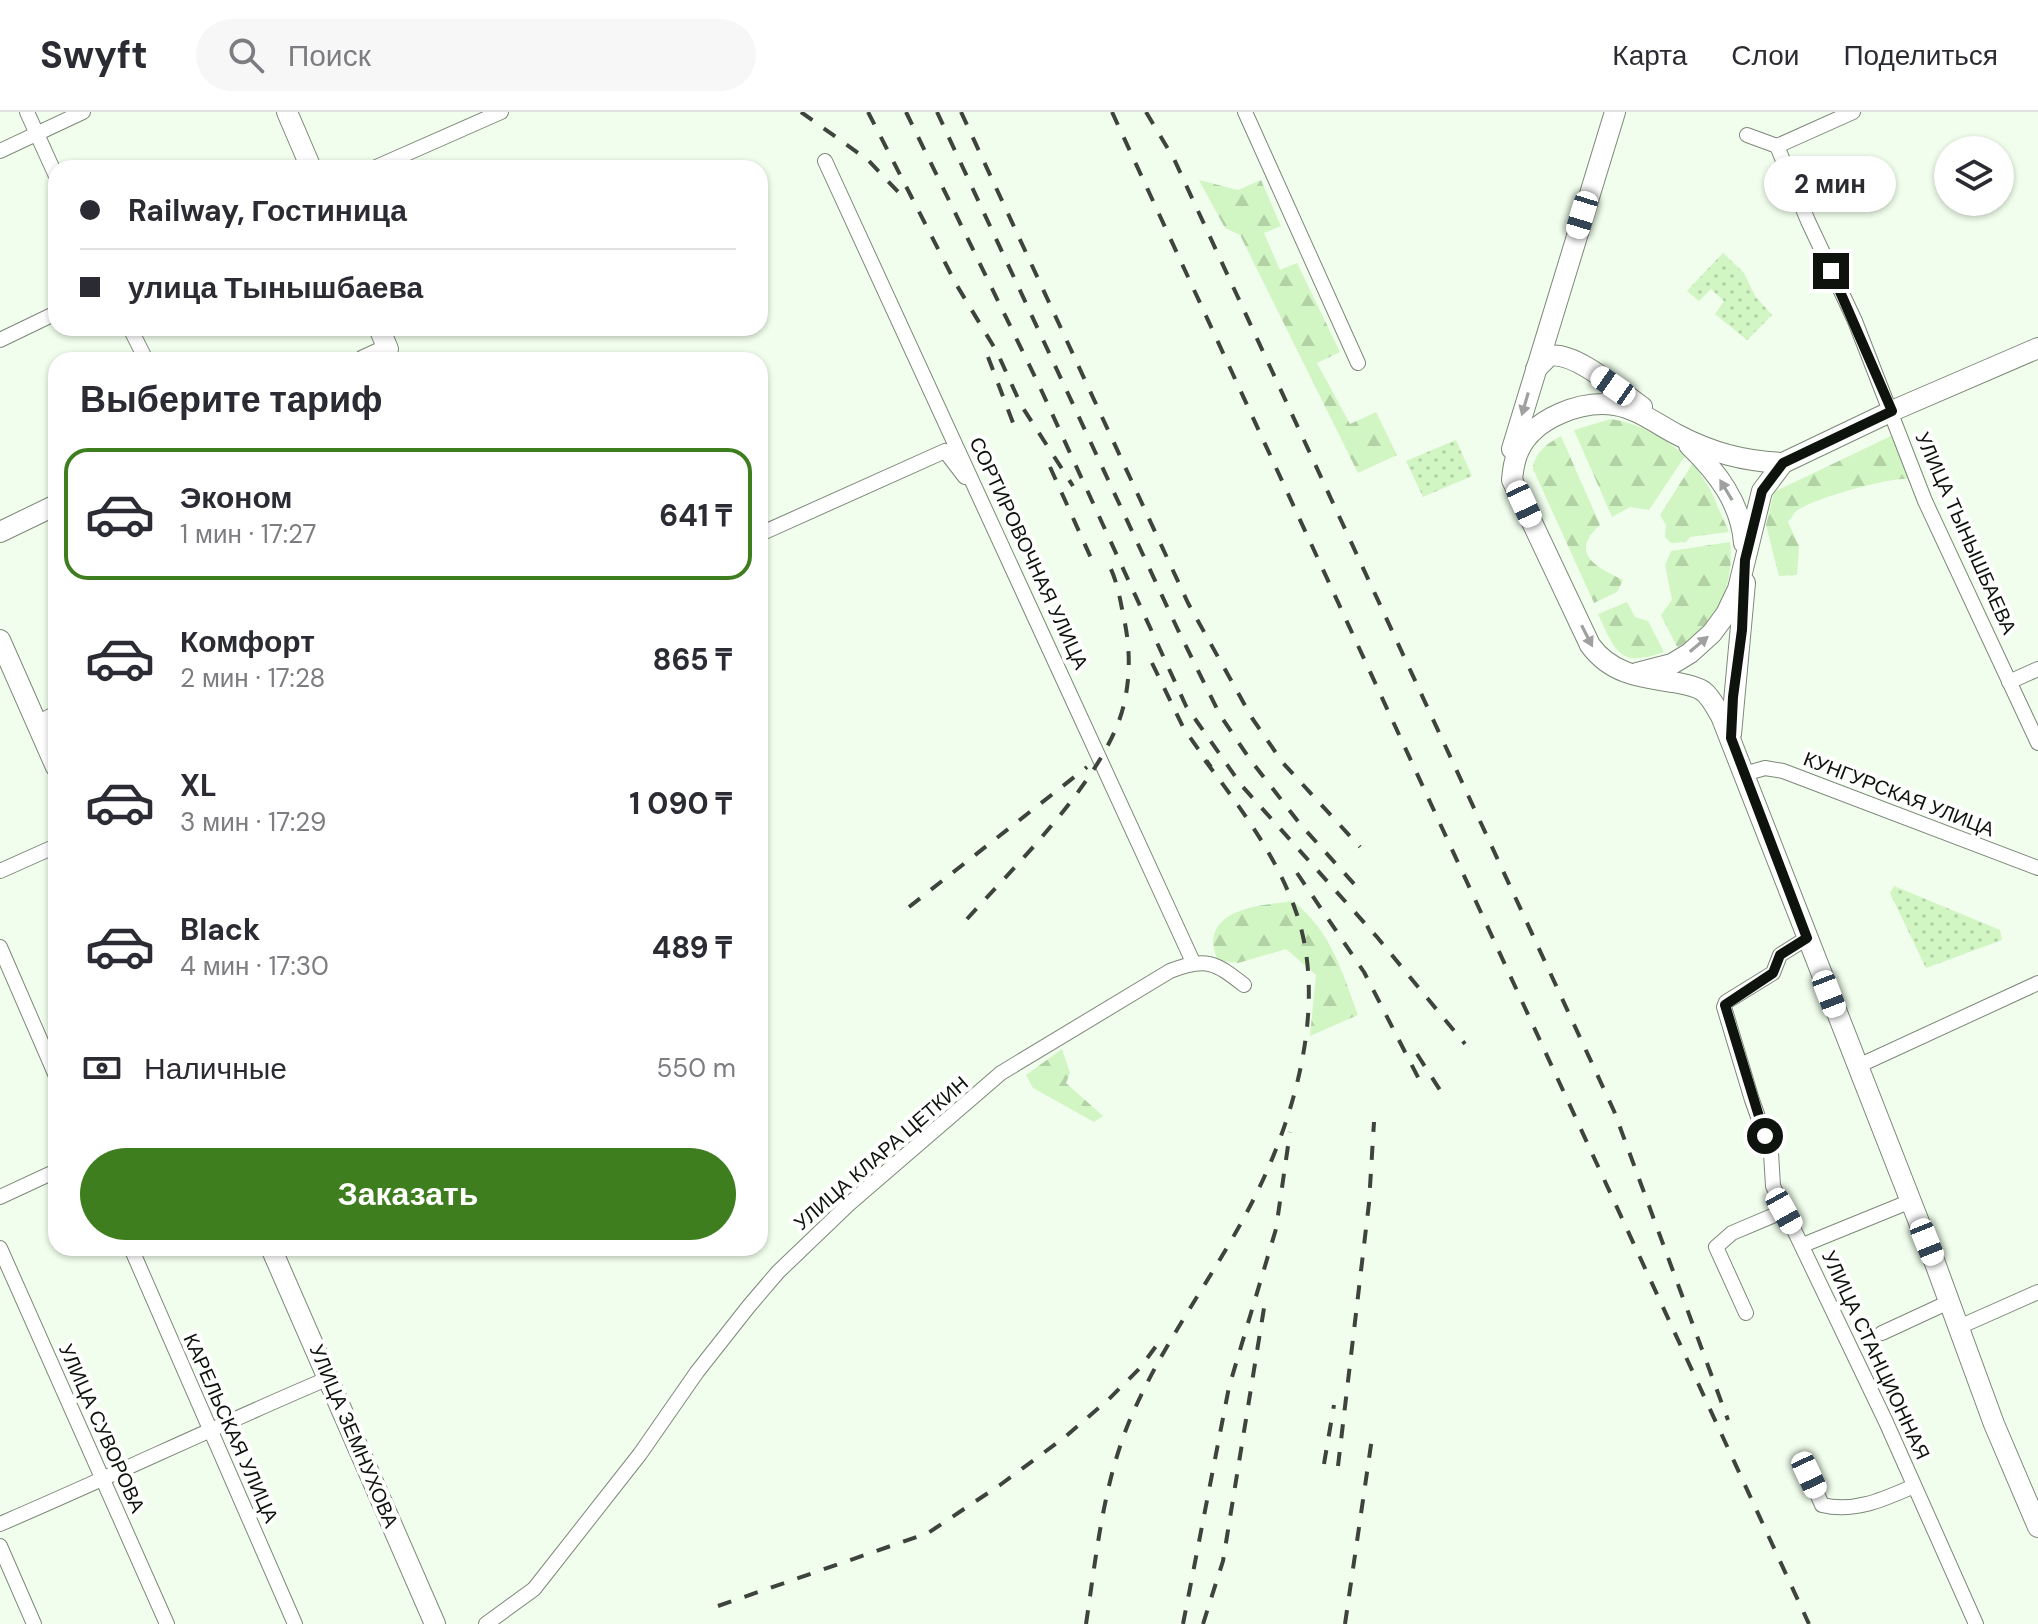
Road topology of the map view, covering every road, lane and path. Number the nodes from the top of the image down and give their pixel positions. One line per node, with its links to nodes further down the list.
1 (27, 112): 8 (street)
2 (83, 112): 8 (street)
3 (287, 112): 13 (main road)
4 (501, 112): 14 (street)
5 (1245, 112): 20 (street)
6 (1615, 112): 16 (main road)
7 (1853, 112): 10 (street)
8 (36, 134): 11 (street); 12 (street)
9 (1747, 135): 10 (street)
10 (1777, 146): 23 (street, УЛИЦА ТЫНЫШБАЕВА)
11 (0, 151)
12 (48, 160)
13 (308, 160)
14 (392, 160)
15 (825, 161): 27 (street, СОРТИРОВОЧНАЯ УЛИЦА)
16 (1556, 302): 21 (main road); 22 (main road)
17 (48, 317): 18 (street)
18 (0, 340)
19 (2038, 348): 23 (main road)
20 (1358, 363)
21 (1536, 369): 22 (main road); 26 (main road, one-way to 26)
22 (1591, 371): 24 (main road)
23 (1892, 411): 25 (main road); 35 (street, УЛИЦА ТЫНЫШБАЕВА)
24 (1678, 435): 25 (main road); 26 (main road); 31 (main road, one-way to 24)
25 (1783, 463): 31 (main road)
26 (1512, 480): 34 (main road, one-way to 34)
27 (981, 497): 29 (street); 47 (street, СОРТИРОВОЧНАЯ УЛИЦА)
28 (48, 509): 30 (main road)
29 (768, 530)
30 (0, 532)
31 (1745, 560): 34 (main road, one-way to 31); 38 (main road)
32 (0, 640): 37 (main road)
33 (2038, 669): 35 (street)
34 (1629, 675): 38 (main road)
35 (2009, 682): 39 (street, УЛИЦА ТЫНЫШБАЕВА)
36 (48, 717): 37 (street)
37 (37, 723): 40 (main road)
38 (1731, 738): 41 (main road)
39 (2038, 743)
40 (48, 748)
41 (1744, 774): 43 (street, КУНГУРСКАЯ УЛИЦА); 45 (main road)
42 (48, 850): 44 (street)
43 (2038, 868)
44 (0, 871)
45 (1807, 938): 51 (main road); 55 (street, УЛИЦА СТАНЦИОННАЯ)
46 (0, 947): 50 (street)
47 (1193, 962): 49 (street); 77 (street, УЛИЦА КЛАРА ЦЕТКИН)
48 (2038, 983): 51 (street)
49 (1244, 985)
50 (48, 1058)
51 (1858, 1066): 54 (main road)
52 (48, 1175): 53 (street)
53 (0, 1197)
54 (1911, 1201): 56 (street); 61 (main road)
55 (1784, 1211): 56 (street, УЛИЦА СТАНЦИОННАЯ); 62 (street)
56 (1803, 1245): 69 (street, УЛИЦА СТАНЦИОННАЯ)
57 (0, 1248): 68 (street, УЛИЦА СУВОРОВА)
58 (134, 1256): 66 (street, КАРЕЛЬСКАЯ УЛИЦА)
59 (275, 1256): 65 (main road, УЛИЦА ЗЕМНУХОВА)
60 (2038, 1292): 63 (street)
61 (1949, 1302): 63 (main road); 64 (street)
62 (1746, 1313)
63 (1959, 1327): 71 (main road)
64 (1882, 1333)
65 (329, 1378): 66 (street); 76 (main road, УЛИЦА ЗЕМНУХОВА)
66 (208, 1429): 68 (street); 75 (street, КАРЕЛЬСКАЯ УЛИЦА)
67 (1809, 1475): 69 (street)
68 (103, 1480): 70 (street); 74 (street, УЛИЦА СУВОРОВА)
69 (1914, 1486): 78 (street, УЛИЦА СТАНЦИОННАЯ)
70 (0, 1524)
71 (2038, 1527)
72 (0, 1546): 73 (street)
73 (34, 1624)
74 (167, 1624)
75 (295, 1624)
76 (435, 1624)
77 (486, 1624)
78 (1976, 1624)

